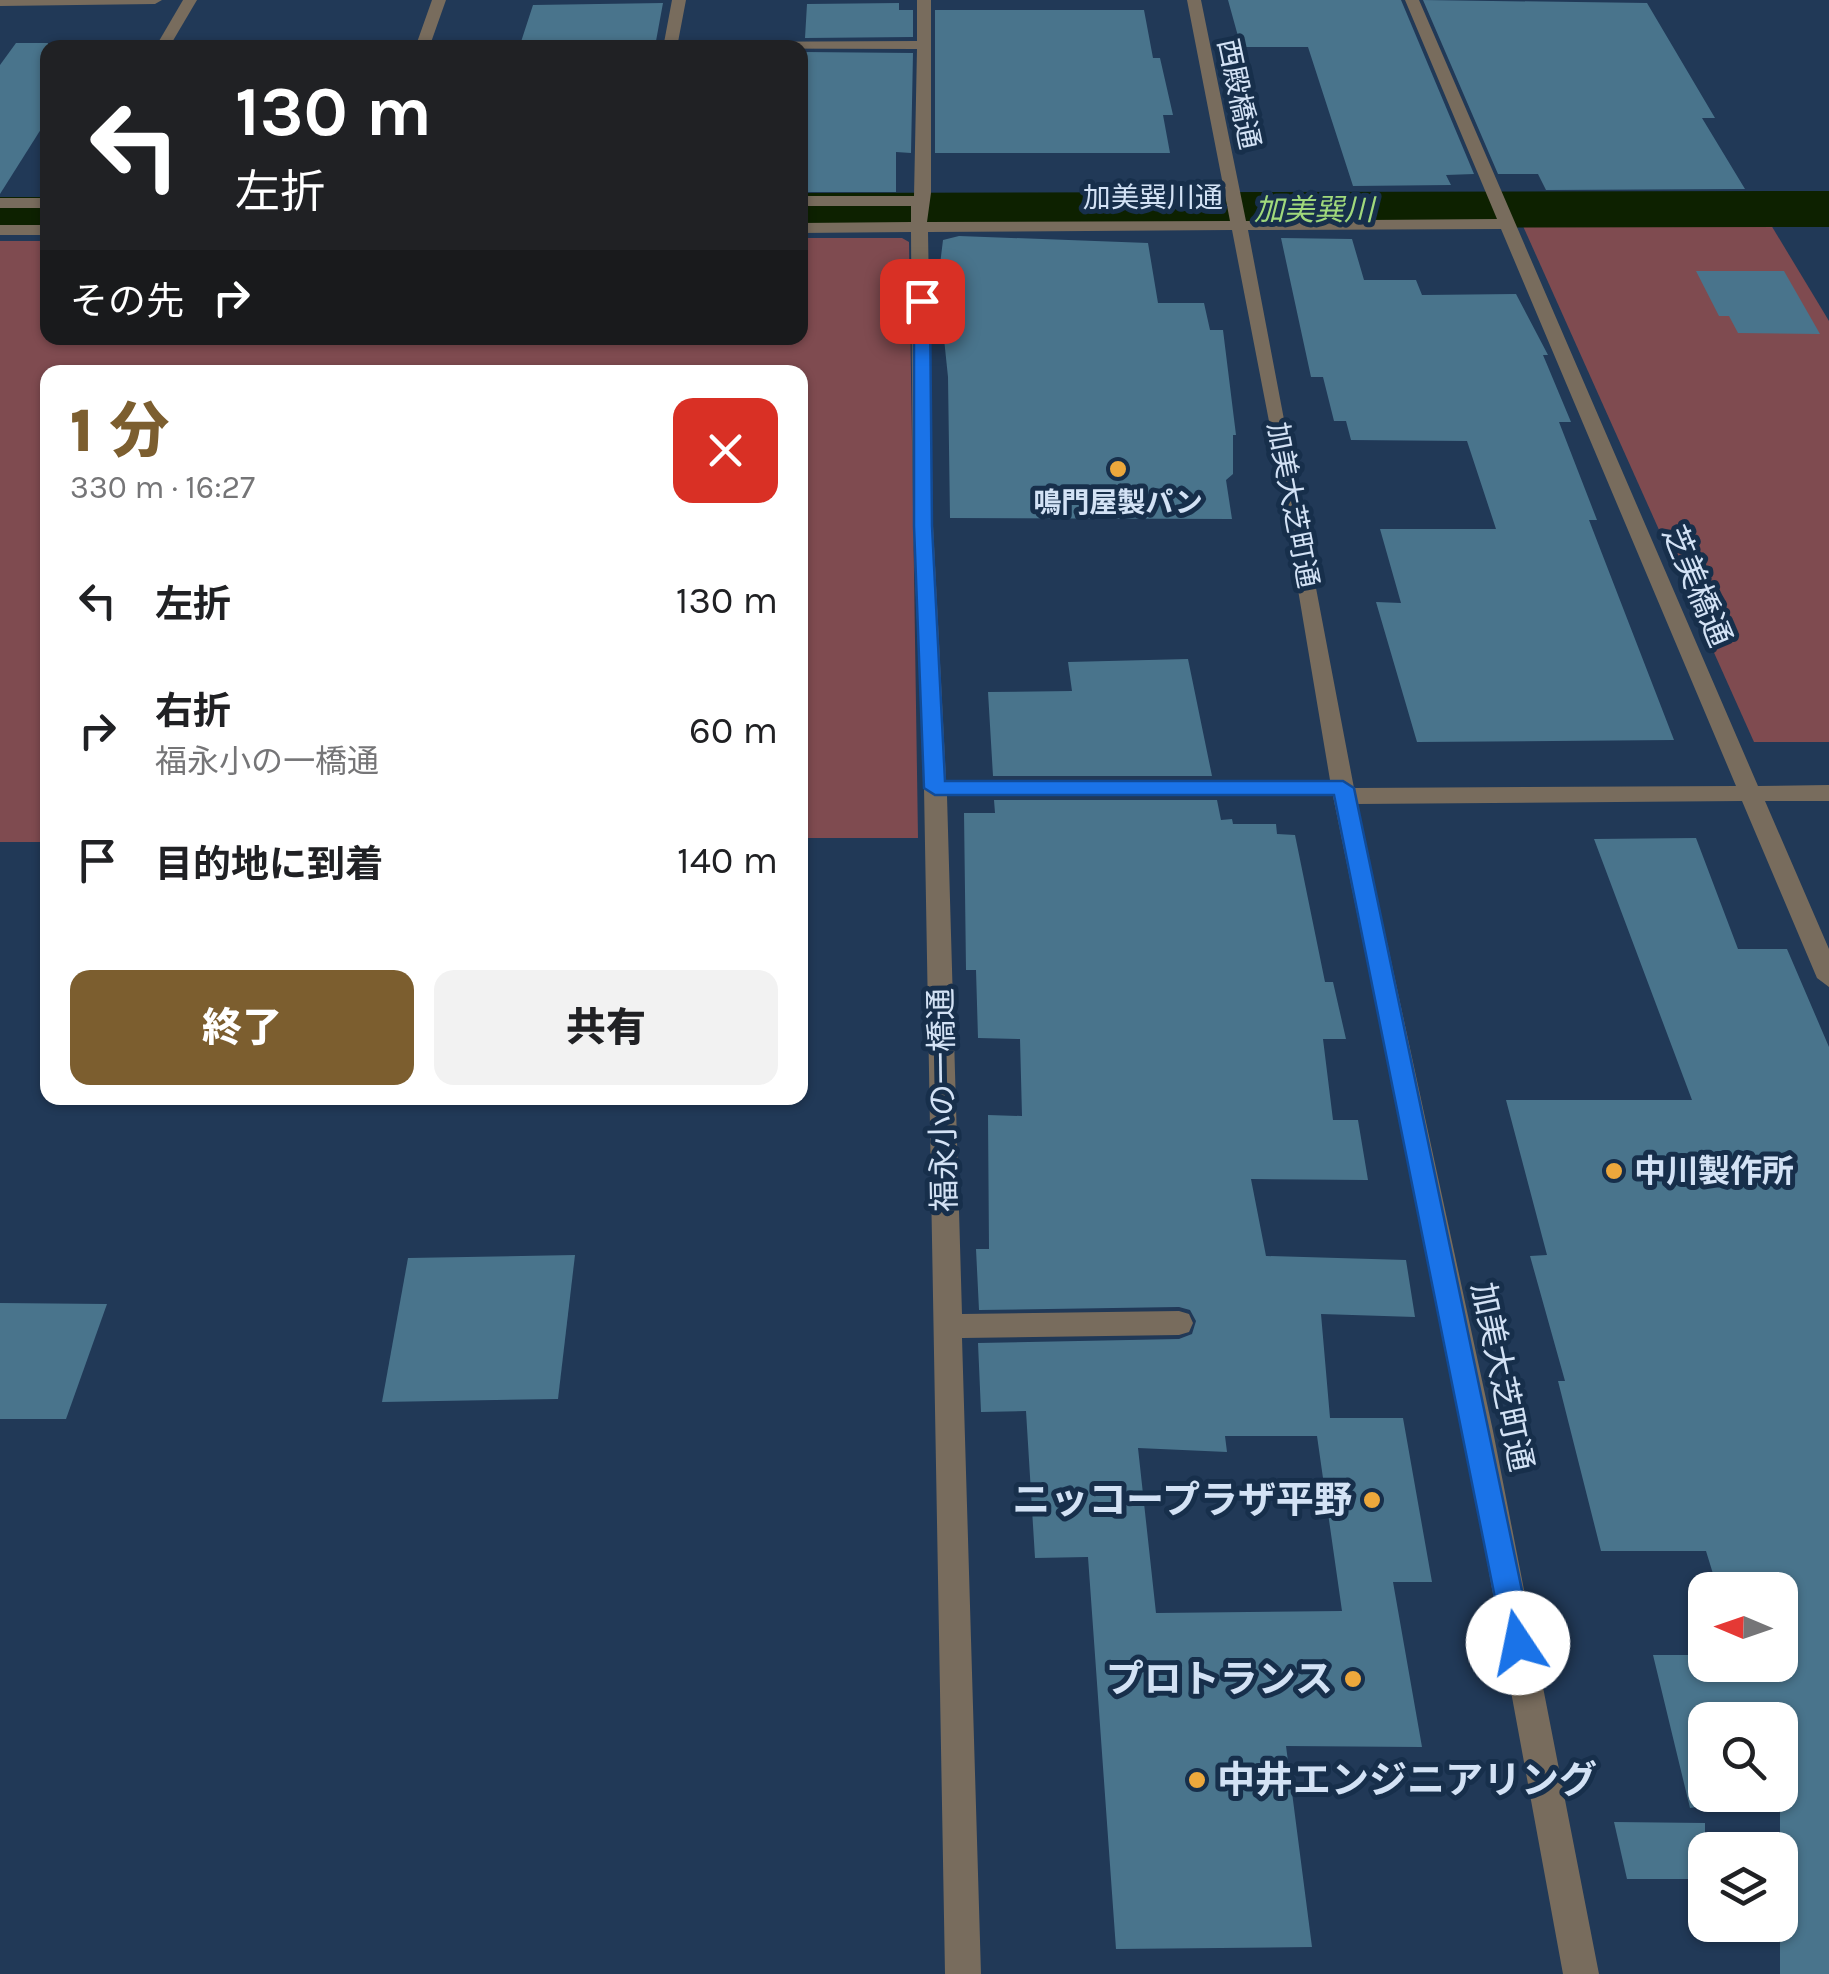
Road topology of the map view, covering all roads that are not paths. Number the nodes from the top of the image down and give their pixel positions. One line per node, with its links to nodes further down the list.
1 (155, 0): 8 (street)
2 (190, 0): 9 (street)
3 (440, 0): 10 (street)
4 (679, 0): 11 (street)
5 (924, 0): 12 (street, 福永小の一橋通)
6 (1194, 0): 18 (street, 西殿橋通)
7 (1412, 0): 19 (street, 芝美橋通)
8 (0, 2)
9 (167, 40)
10 (425, 40)
11 (672, 40)
12 (924, 45): 13 (street); 17 (street, 福永小の一橋通)
13 (808, 46)
14 (808, 202): 17 (street)
15 (0, 203): 16 (street)
16 (40, 203)
17 (920, 212): 18 (street, 加美巽川通); 20 (street, 加美巽川通); 23 (street, 福永小の一橋通)
18 (1237, 213): 19 (street, 加美巽川通); 24 (street, 加美大芝町通)
19 (1506, 222): 25 (street, 芝美橋通)
20 (808, 227)
21 (0, 230): 22 (street)
22 (40, 230)
23 (935, 788): 24 (street); 29 (street, 福永小の一橋通)
24 (1344, 792): 25 (street); 31 (street, 加美大芝町通)
25 (1750, 793): 26 (street); 27 (street, 芝美橋通)
26 (1829, 793)
27 (1829, 978)
28 (1179, 1323): 29 (street)
29 (948, 1326): 30 (street, 福永小の一橋通)
30 (963, 1974)
31 (1581, 1974)

